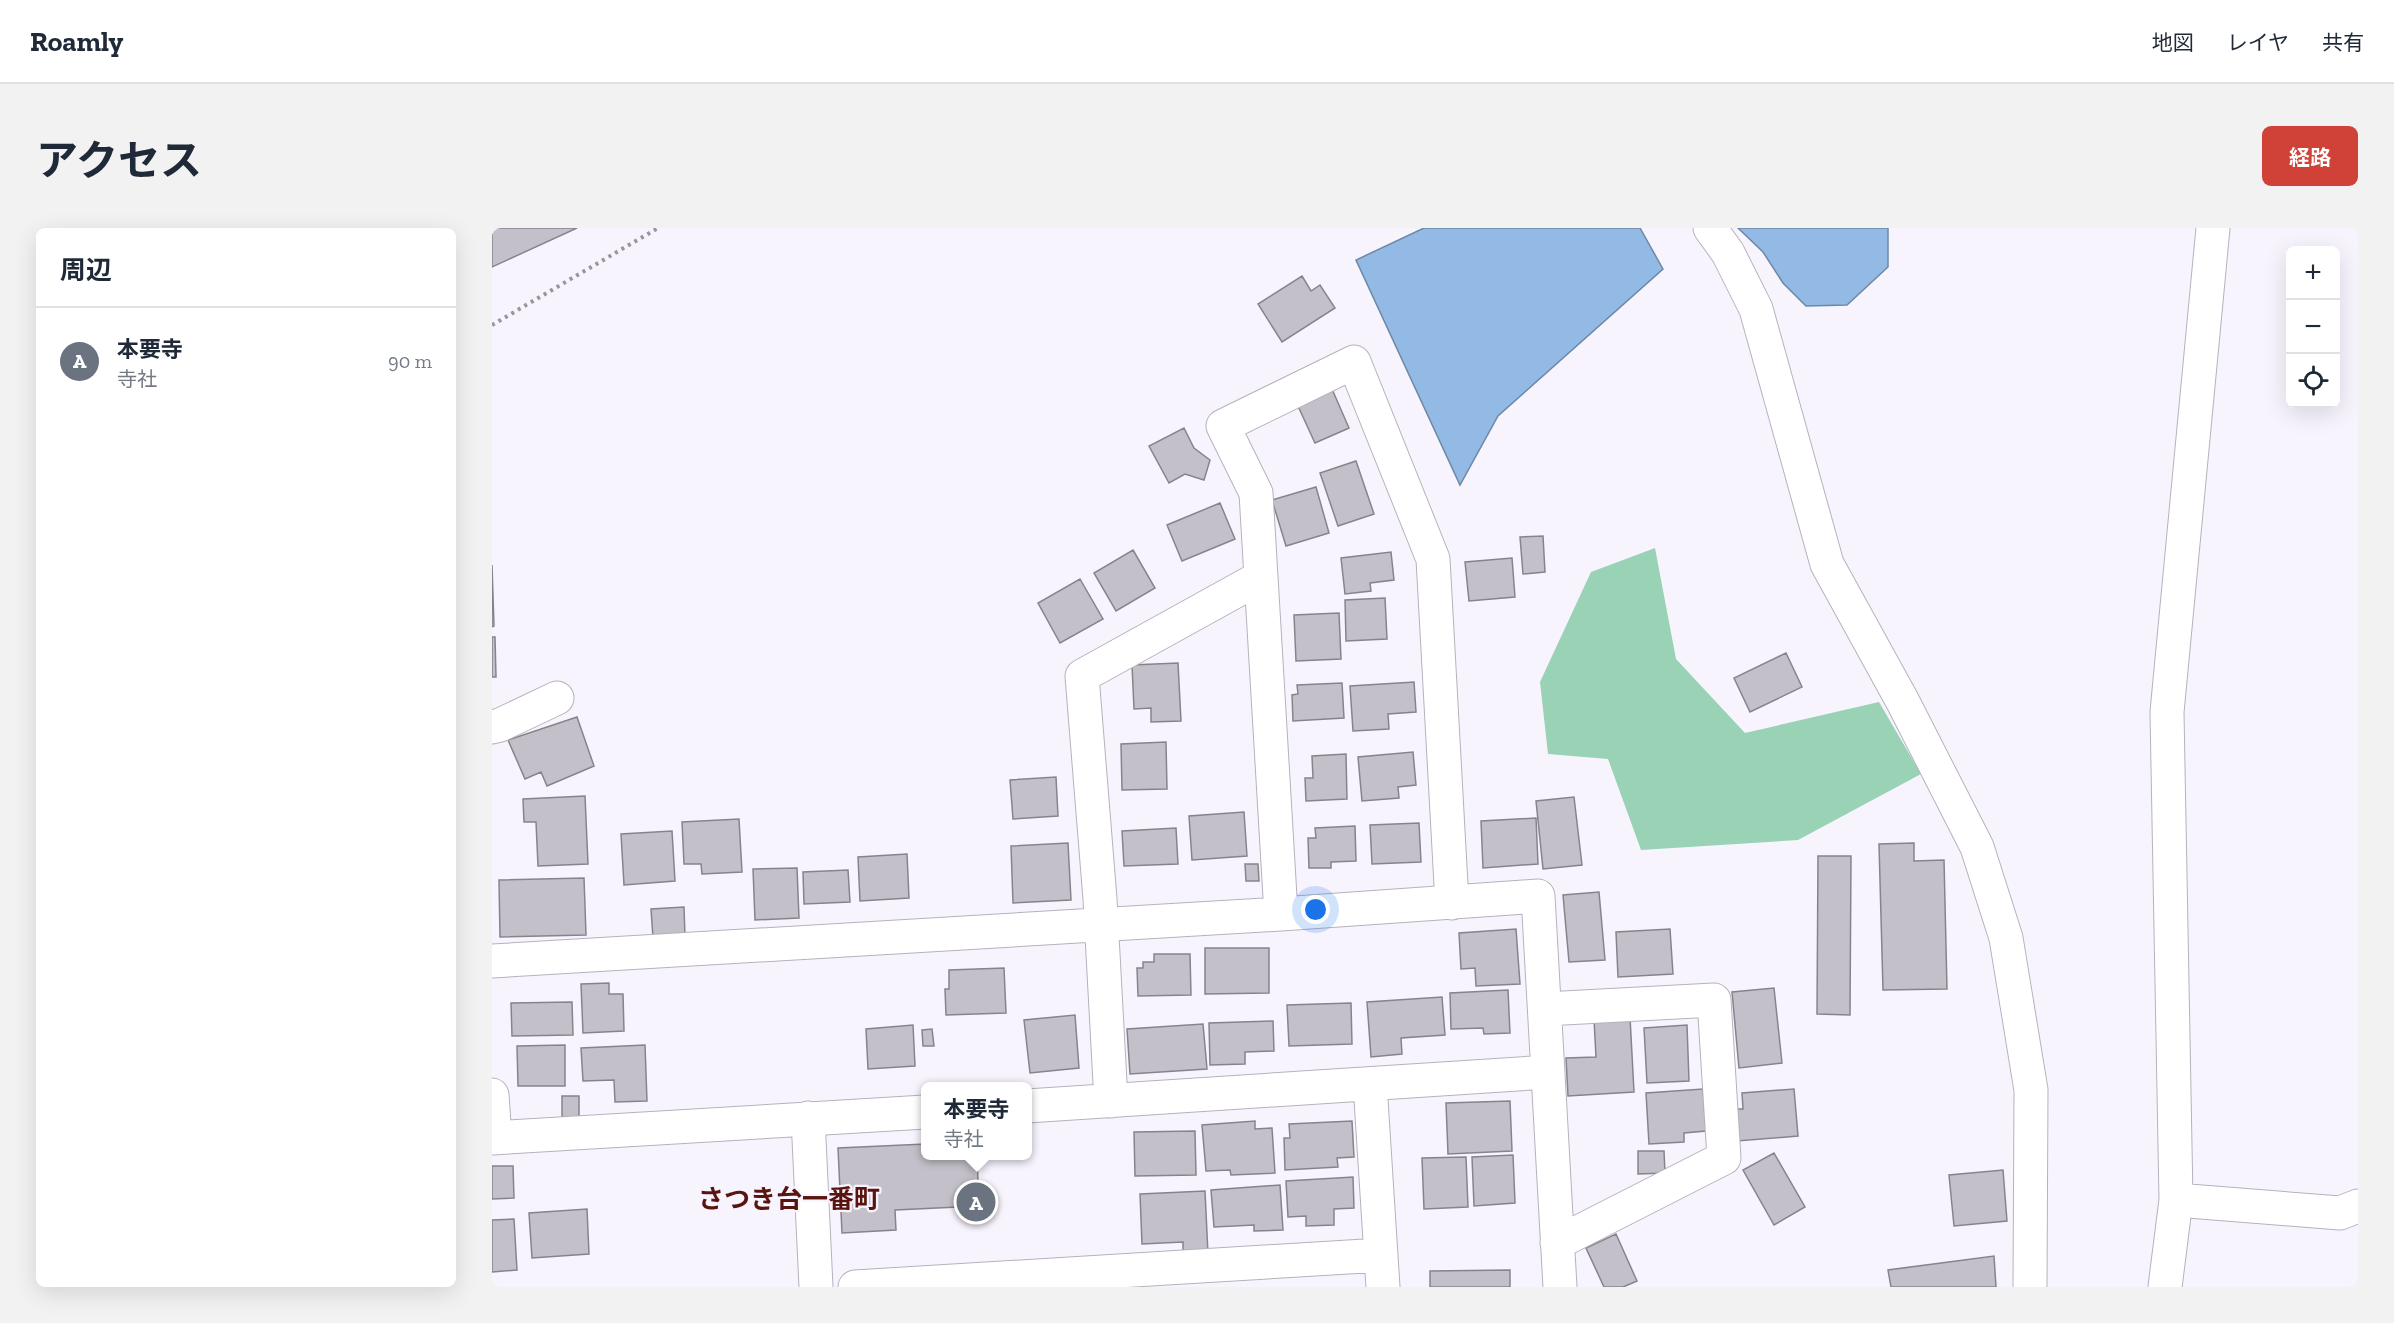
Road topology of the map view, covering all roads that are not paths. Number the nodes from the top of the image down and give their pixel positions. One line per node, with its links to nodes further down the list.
1 (1710, 228): 28 (street)
2 (2213, 228): 19 (street)
3 (1262, 577): 6 (street); 7 (street); 8 (street)
4 (557, 698): 5 (street)
5 (492, 727)
6 (1452, 903): 7 (street); 10 (street)
7 (1281, 914): 8 (street)
8 (1100, 924): 9 (street); 14 (street)
9 (492, 961)
10 (1545, 1009): 11 (street); 21 (street)
11 (1548, 1071): 12 (street); 21 (street)
12 (1370, 1083): 14 (street); 22 (street)
13 (492, 1095): 18 (street)
14 (1111, 1101): 15 (street)
15 (1032, 1106)
16 (921, 1112): 17 (street)
17 (808, 1118): 18 (street); 24 (street)
18 (493, 1138)
19 (2176, 1200): 20 (street); 29 (street)
20 (2358, 1206)
21 (1557, 1243): 27 (street)
22 (1381, 1255): 23 (street); 26 (street)
23 (961, 1284): 25 (street)
24 (816, 1287)
25 (855, 1287)
26 (1383, 1287)
27 (1560, 1287)
28 (2030, 1287)
29 (2165, 1287)

